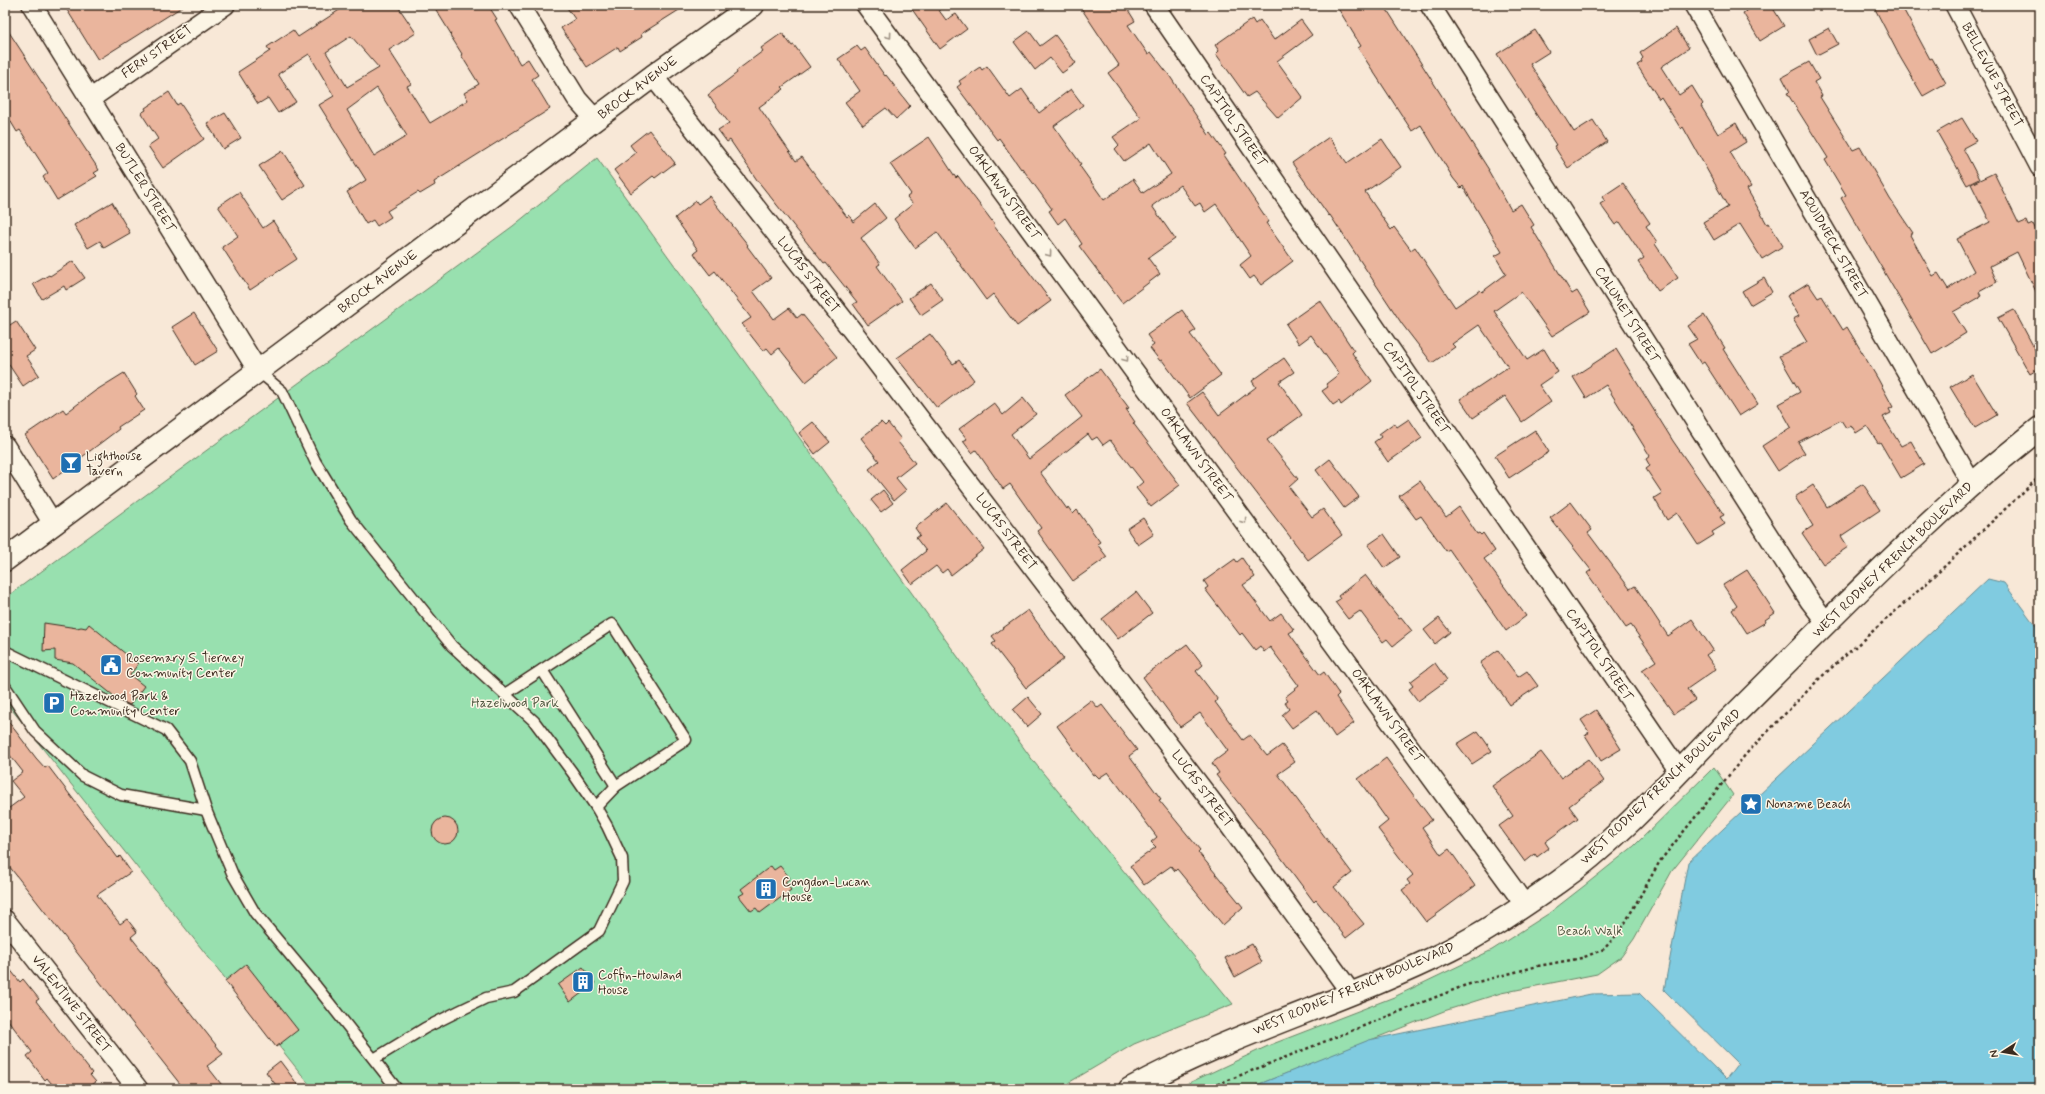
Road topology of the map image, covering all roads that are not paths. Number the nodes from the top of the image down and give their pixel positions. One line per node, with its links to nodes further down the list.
1 (32, 5): 11 (street, BUTLER STREET)
2 (225, 5): 11 (street, FERN STREET)
3 (518, 5): 12 (street)
4 (752, 5): 10 (main road, BROCK AVENUE)
5 (866, 5): 29 (street, OAKLAWN STREET, one-way to 29)
6 (1154, 5): 25 (street, CAPITOL STREET)
7 (1430, 5): 20 (street, CALUMET STREET)
8 (1694, 5): 17 (street, AQUIDNECK STREET)
9 (1955, 5): 13 (street, BELLEVUE STREET)
10 (653, 76): 12 (main road, BROCK AVENUE); 31 (street, LUCAS STREET)
11 (90, 99): 14 (street, BUTLER STREET)
12 (595, 119): 14 (main road, BROCK AVENUE)
13 (2040, 167)
14 (258, 371): 18 (main road, BROCK AVENUE); 24 (lane)
15 (2040, 428): 17 (main road, WEST RODNEY FRENCH BOULEVARD)
16 (5, 446): 18 (street)
17 (1972, 484): 20 (main road, WEST RODNEY FRENCH BOULEVARD)
18 (54, 524): 19 (main road, BROCK AVENUE)
19 (5, 560)
20 (1827, 623): 25 (main road, WEST RODNEY FRENCH BOULEVARD)
21 (5, 651): 28 (lane)
22 (542, 670): 24 (lane); 26 (lane); 26 (lane)
23 (5, 686): 28 (lane)
24 (505, 694): 27 (lane)
25 (1679, 771): 29 (main road, WEST RODNEY FRENCH BOULEVARD)
26 (616, 786): 27 (lane)
27 (596, 807): 32 (lane)
28 (206, 810): 32 (lane)
29 (1525, 905): 31 (main road, WEST RODNEY FRENCH BOULEVARD)
30 (5, 920): 33 (street, VALENTINE STREET)
31 (1351, 993): 35 (main road, WEST RODNEY FRENCH BOULEVARD)
32 (374, 1060): 34 (lane)
33 (138, 1089)
34 (397, 1089)
35 (1130, 1089)

